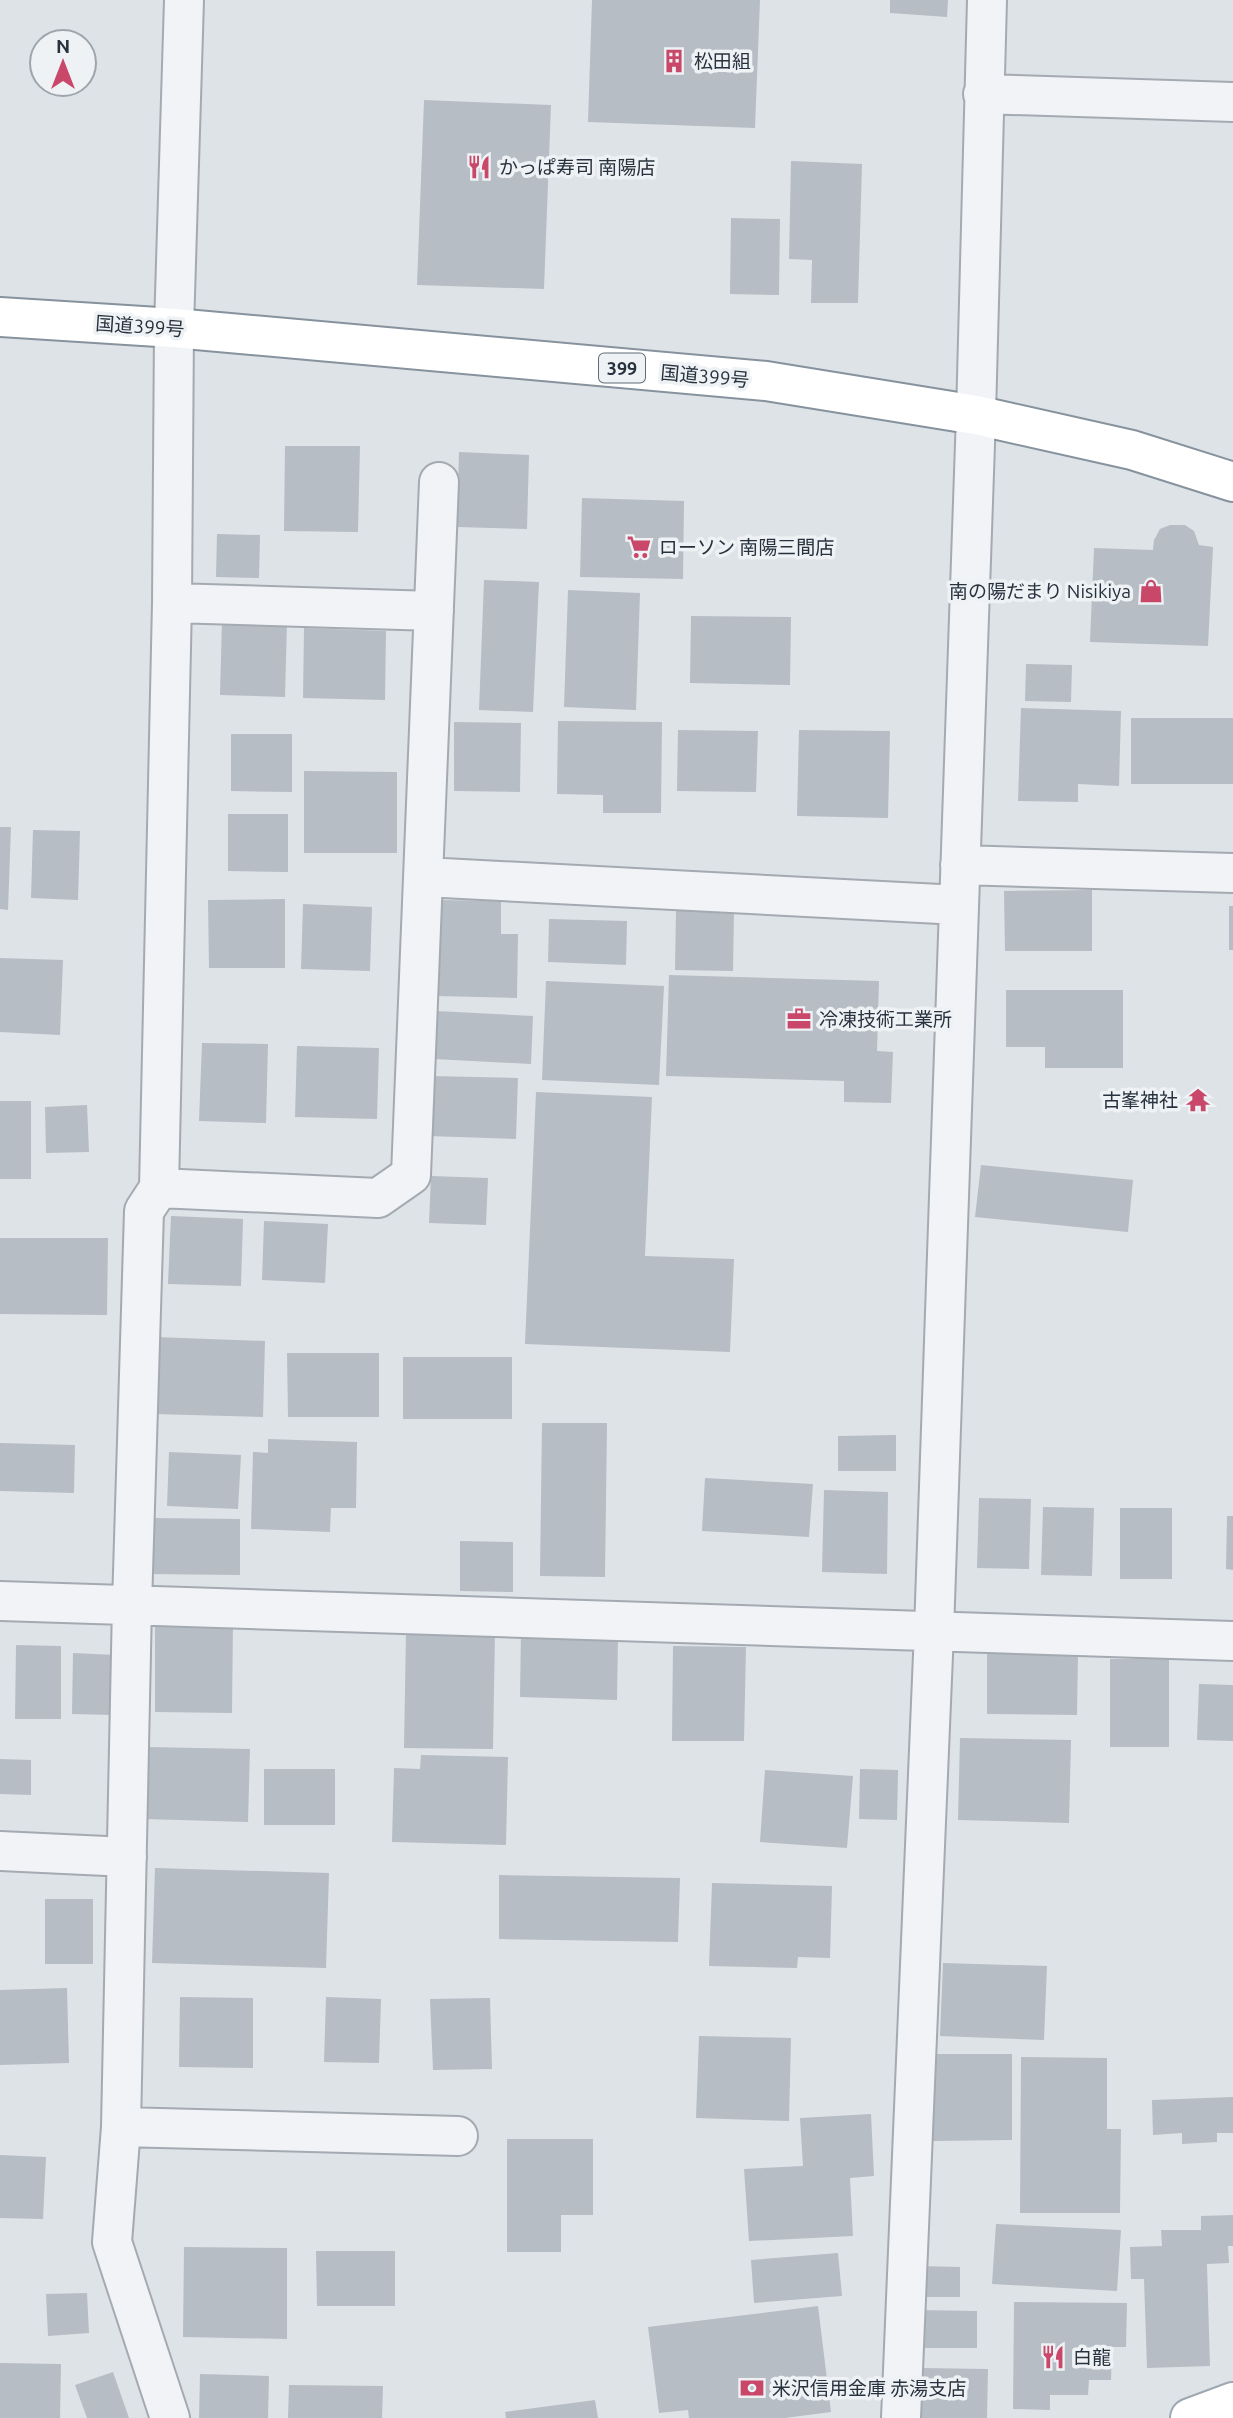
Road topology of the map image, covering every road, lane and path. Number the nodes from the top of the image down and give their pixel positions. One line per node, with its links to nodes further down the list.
1 (184, 0): 6 (street)
2 (987, 0): 3 (street)
3 (983, 94): 4 (street); 7 (street)
4 (1233, 102)
5 (0, 317): 6 (main road, 国道399号 / 399)
6 (174, 328): 7 (main road, 国道399号 / 399); 10 (street)
7 (976, 415): 9 (main road, 国道399号 / 399); 12 (street)
8 (439, 482): 11 (street)
9 (1233, 482)
10 (172, 603): 11 (street); 16 (street)
11 (434, 611): 14 (street)
12 (960, 865): 13 (street); 15 (street)
13 (1233, 873)
14 (424, 877): 15 (street); 16 (street)
15 (959, 905): 19 (street)
16 (159, 1188): 18 (street)
17 (0, 1601): 18 (street)
18 (132, 1605): 19 (street); 22 (street)
19 (934, 1631): 20 (street); 27 (street)
20 (1233, 1641)
21 (0, 1851): 22 (street)
22 (127, 1857): 23 (street)
23 (121, 2127): 24 (street); 26 (street)
24 (458, 2136)
25 (1233, 2402): 28 (main road)
26 (170, 2418)
27 (901, 2418)
28 (1189, 2418)

